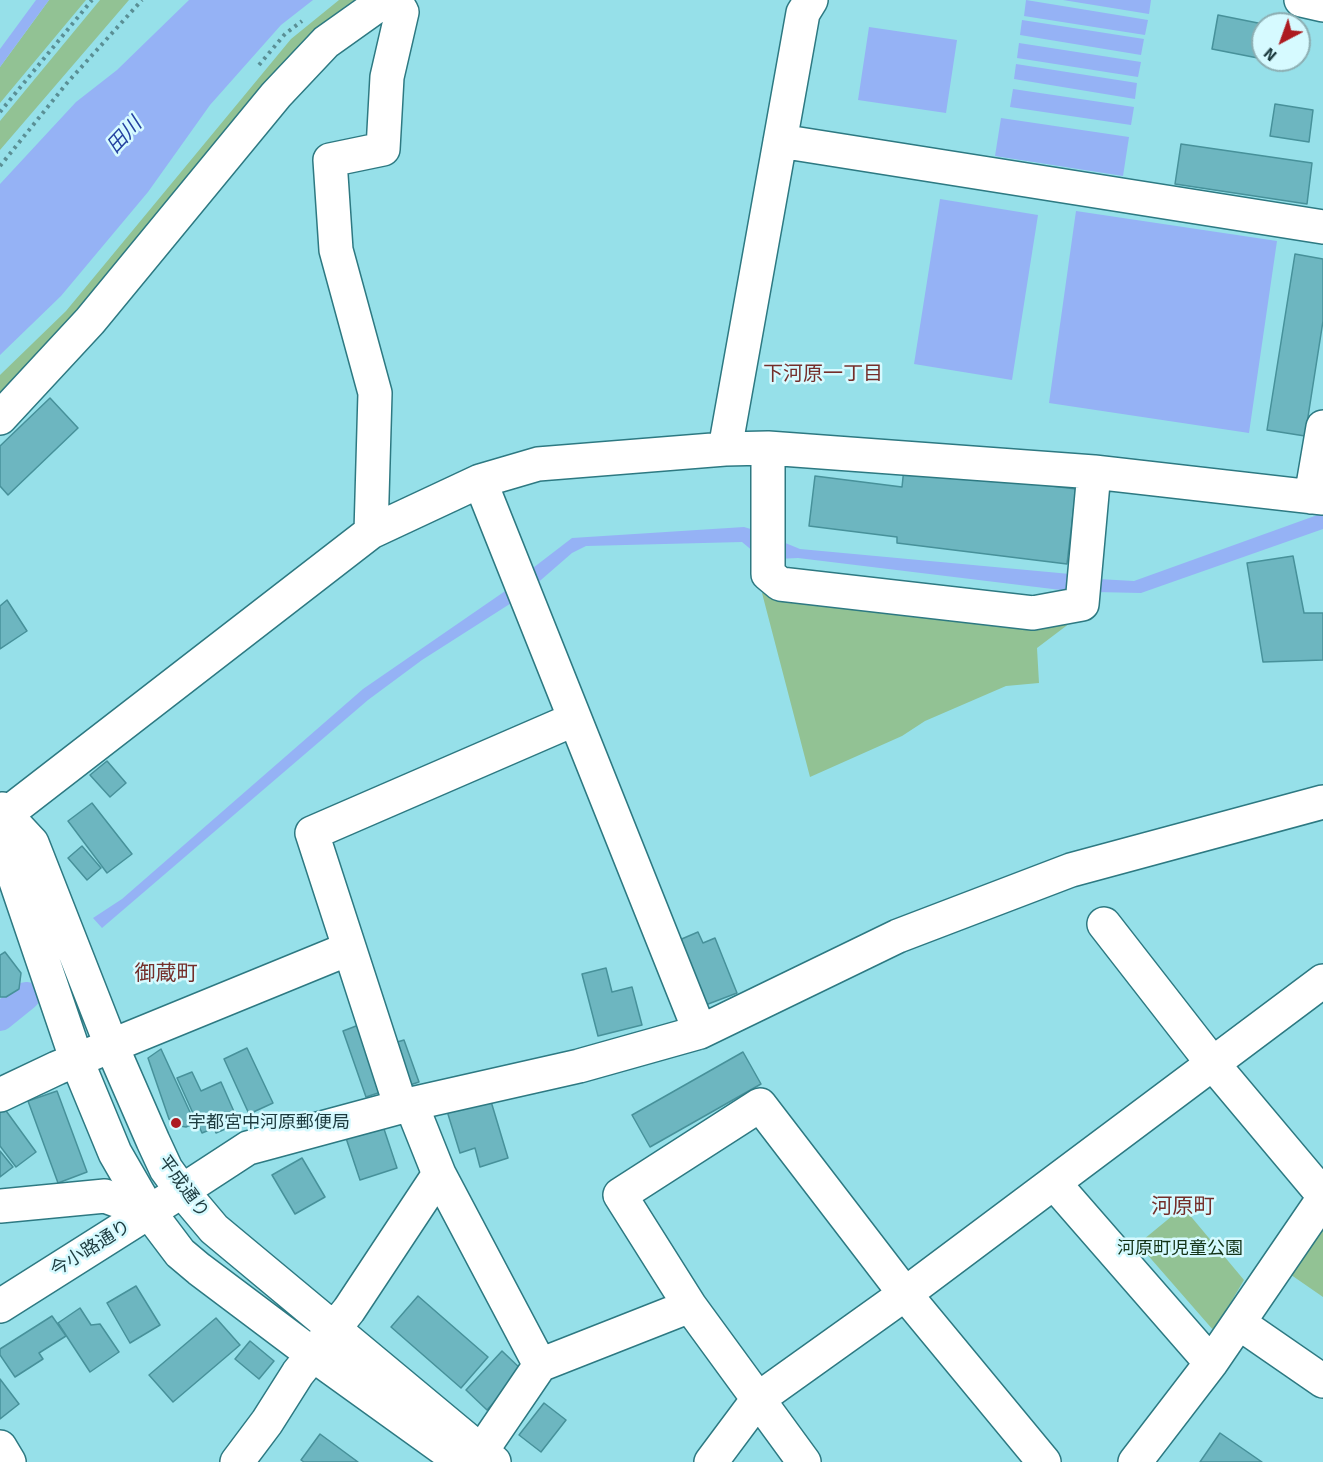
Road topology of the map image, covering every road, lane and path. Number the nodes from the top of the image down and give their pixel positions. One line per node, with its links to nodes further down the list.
1 (92, 0): 8 (path)
2 (142, 0): 10 (path)
3 (385, 0): 12 (street)
4 (395, 0): 19 (street)
5 (811, 0): 9 (street)
6 (1301, 0): 7 (street)
7 (1323, 5)
8 (0, 112)
9 (780, 141): 11 (street); 14 (street)
10 (0, 166)
11 (1323, 227)
12 (0, 418)
13 (1323, 427): 18 (street)
14 (725, 448): 15 (street); 17 (street)
15 (768, 448): 16 (street); 16 (street)
16 (1094, 472): 18 (street)
17 (480, 481): 19 (street); 20 (street)
18 (1317, 497)
19 (371, 532): 22 (street)
20 (575, 719): 24 (street); 26 (street)
21 (1323, 802): 26 (street, 今小路通り)
22 (2, 810): 27 (street, 平成通り); 28 (street)
23 (1104, 924): 29 (street)
24 (348, 949): 27 (street); 31 (street)
25 (1323, 981): 29 (street)
26 (700, 1032): 31 (street, 今小路通り)
27 (112, 1047): 28 (street); 34 (street, 平成通り)
28 (77, 1061): 30 (street); 37 (street)
29 (1213, 1064): 33 (street); 35 (street)
30 (0, 1095)
31 (406, 1105): 32 (street); 34 (street, 今小路通り)
32 (439, 1174): 42 (street); 45 (street)
33 (1054, 1184): 38 (street); 44 (street)
34 (182, 1191): 37 (street, 今小路通り); 42 (street, 平成通り)
35 (1323, 1197): 41 (street)
36 (0, 1206): 37 (street)
37 (149, 1212): 39 (street, 今小路通り); 43 (street)
38 (905, 1294): 40 (street); 47 (street); 54 (street)
39 (0, 1306)
40 (690, 1306): 45 (street); 47 (street)
41 (1239, 1323): 44 (street); 46 (street)
42 (333, 1329): 43 (street); 49 (street, 平成通り)
43 (312, 1354): 49 (street); 51 (street)
44 (1211, 1362): 55 (street)
45 (540, 1365): 49 (street)
46 (1323, 1381)
47 (758, 1399): 52 (street); 53 (street)
48 (0, 1447): 50 (street)
49 (478, 1459)
50 (9, 1462)
51 (237, 1462)
52 (711, 1462)
53 (804, 1462)
54 (1044, 1462)
55 (1135, 1462)

